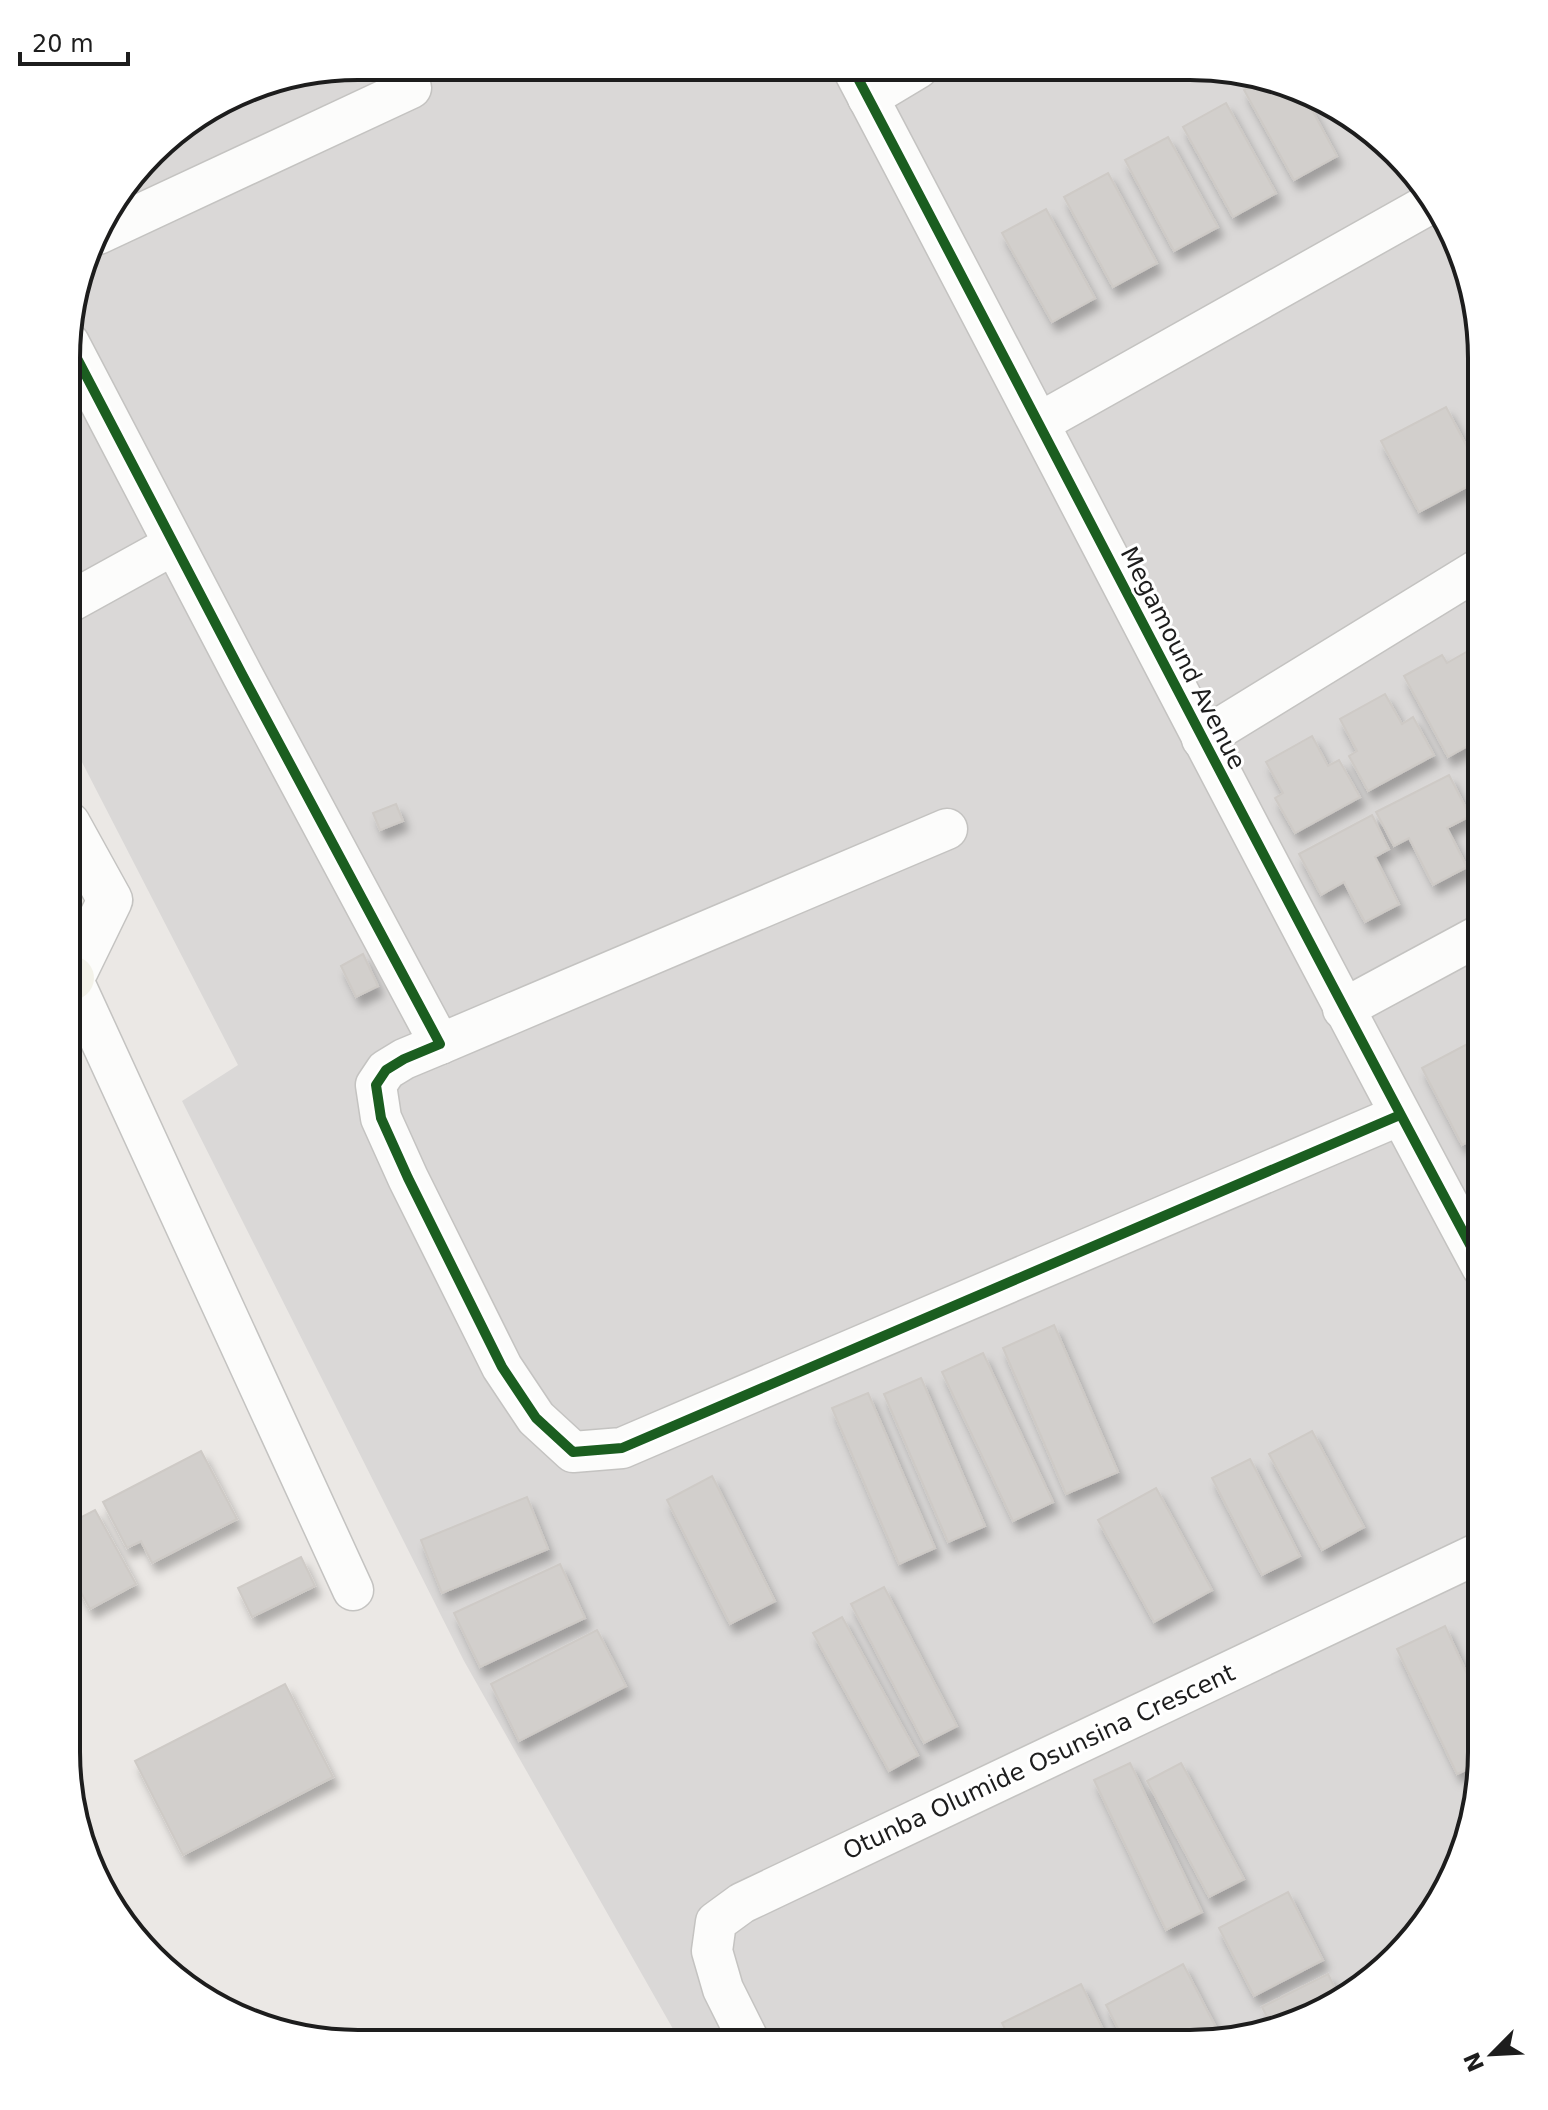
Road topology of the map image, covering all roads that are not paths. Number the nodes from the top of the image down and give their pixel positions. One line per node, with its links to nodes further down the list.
1 (860, 83): 6 (street, Megamound Avenue)
2 (411, 88): 4 (street)
3 (1423, 207): 6 (street)
4 (113, 227)
5 (80, 364): 7 (street)
6 (1039, 423): 10 (street, Megamound Avenue)
7 (173, 545): 9 (street); 17 (street)
8 (1468, 576): 10 (street)
9 (80, 596)
10 (1202, 739): 16 (street, Megamound Avenue)
11 (947, 829): 17 (street)
12 (80, 846): 14 (street)
13 (1468, 942): 16 (street)
14 (80, 959)
15 (80, 1001): 21 (street)
16 (1343, 1009): 18 (street, Megamound Avenue)
17 (440, 1044): 18 (street)
18 (1400, 1115): 19 (street, Megamound Avenue)
19 (1467, 1240)
20 (1467, 1559): 22 (street, Otunba Olumide Osunsina Crescent)
21 (353, 1590)
22 (744, 2030)

